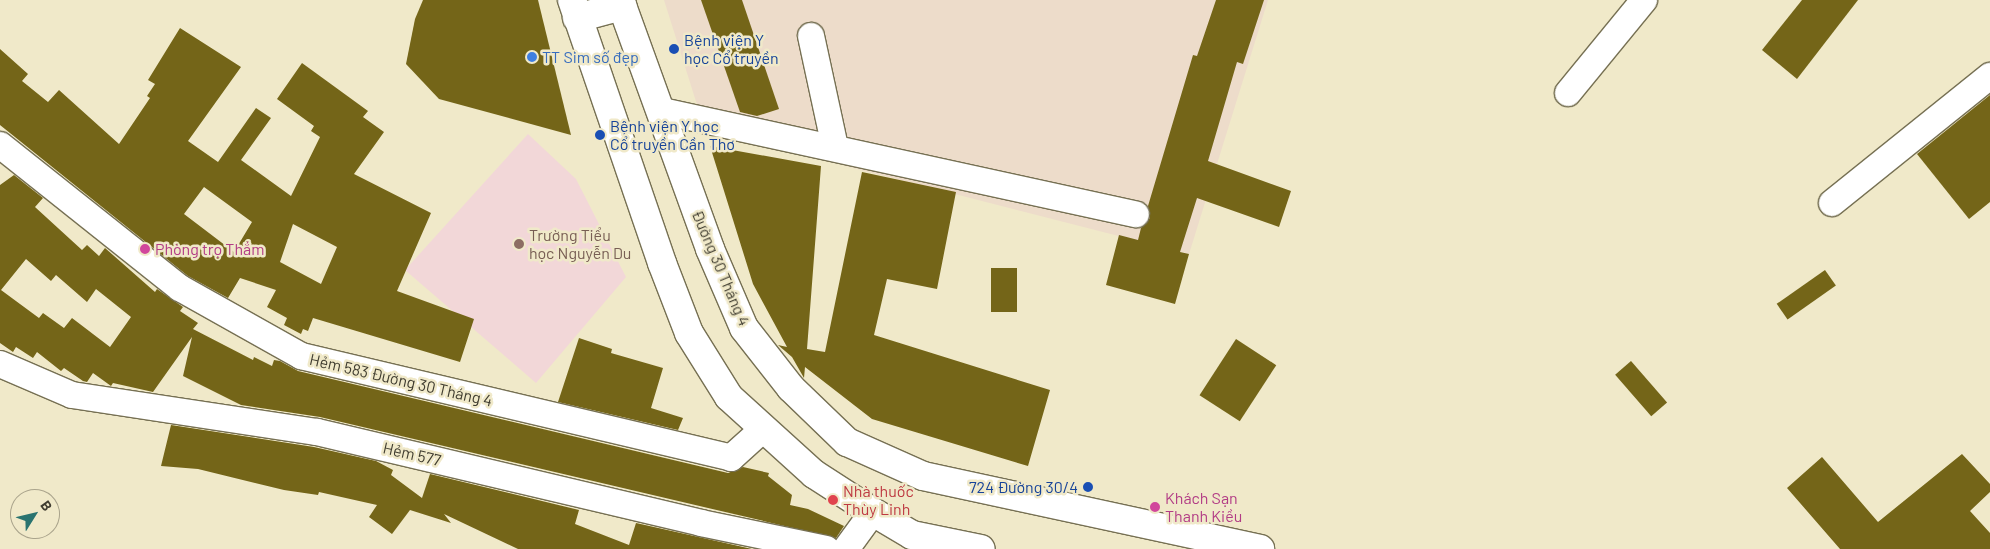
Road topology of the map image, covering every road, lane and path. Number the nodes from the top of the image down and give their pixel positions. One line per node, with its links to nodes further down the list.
1 (1644, 0): 6 (street)
2 (621, 3): 3 (main road); 7 (main road, Đường 30 Tháng 4)
3 (575, 9): 13 (main road)
4 (811, 36): 9 (street)
5 (1990, 76): 10 (street)
6 (1568, 93)
7 (662, 111): 9 (street); 18 (main road, Đường 30 Tháng 4)
8 (0, 145): 13 (street, Hẻm 583 Đường 30 Tháng 4)
9 (835, 147): 11 (street)
10 (1832, 203)
11 (1136, 214)
12 (0, 364): 15 (street, Hẻm 577)
13 (762, 430): 14 (main road)
14 (873, 512): 16 (street); 17 (main road)
15 (826, 549)
16 (846, 549)
17 (981, 549)
18 (1260, 549)

